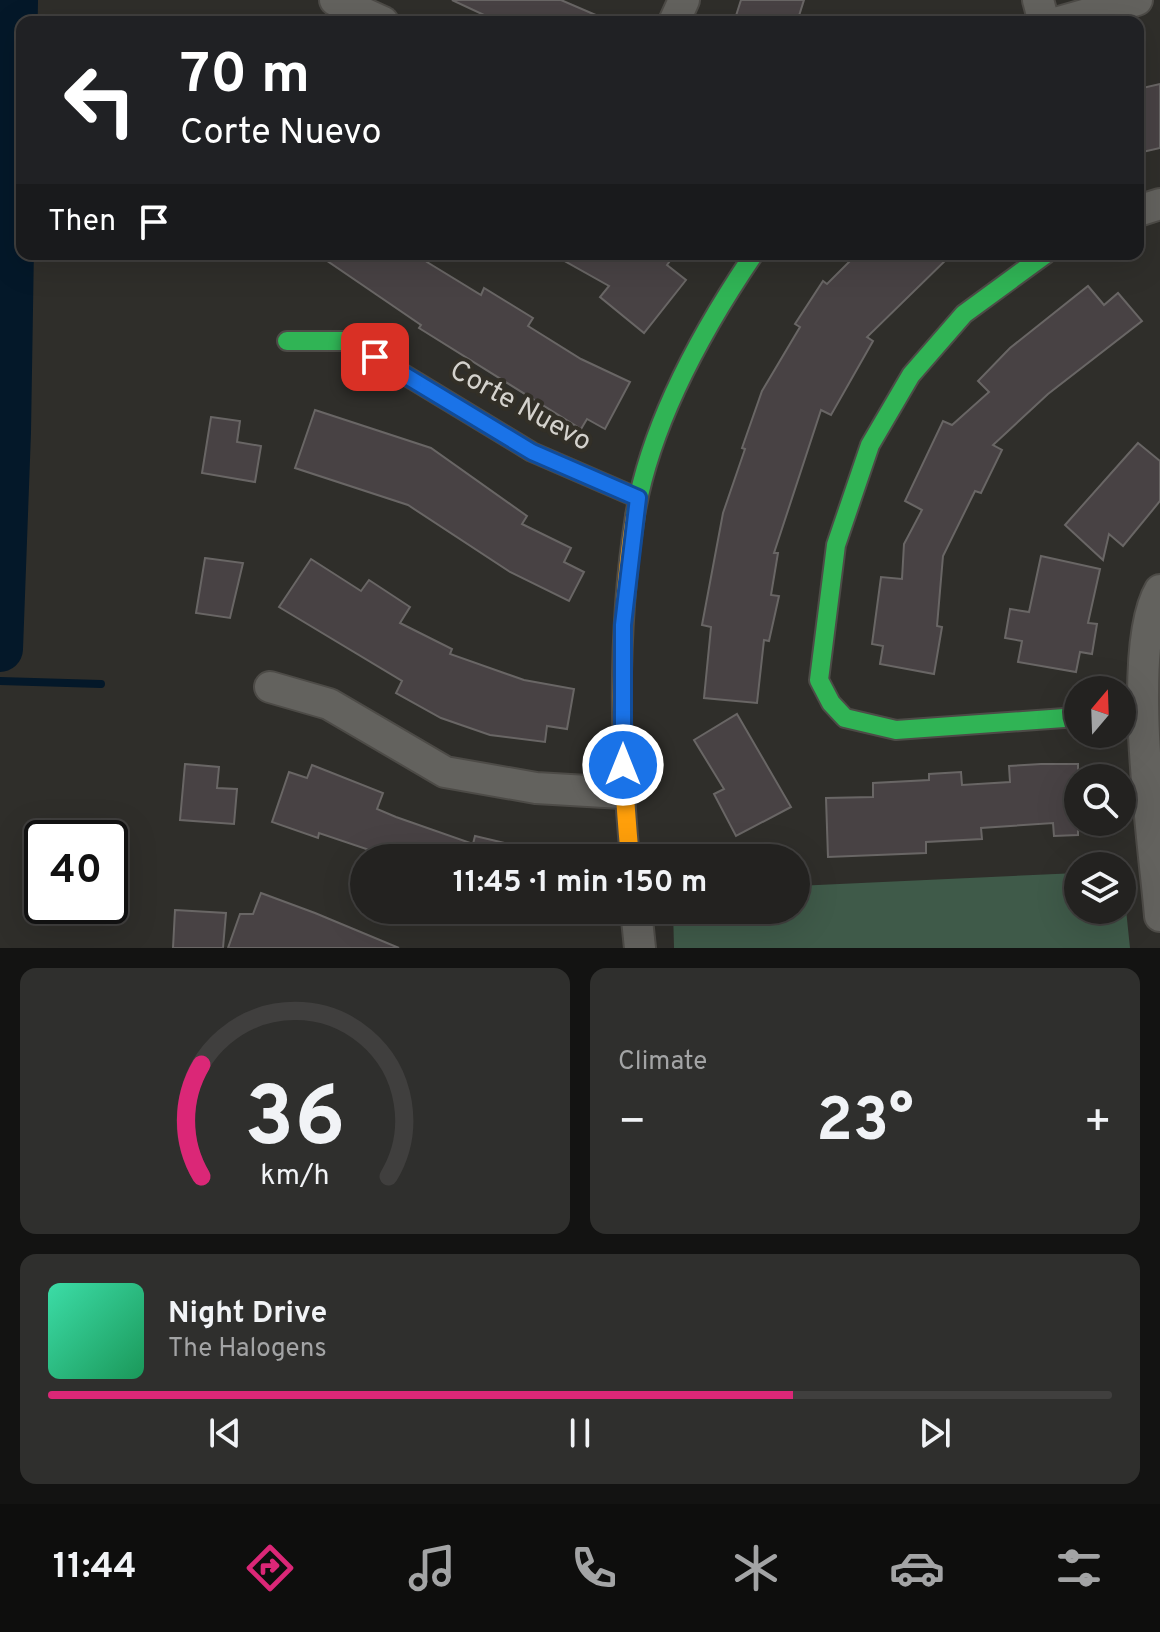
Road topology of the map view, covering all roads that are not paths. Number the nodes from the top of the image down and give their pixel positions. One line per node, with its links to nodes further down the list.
1 (335, 0): 3 (street)
2 (1137, 0): 4 (street)
3 (370, 16)
4 (1080, 16)
5 (750, 260): 8 (street)
6 (1038, 260): 12 (street)
7 (287, 341): 8 (street, Corte Nuevo)
8 (638, 498): 14 (street)
9 (1160, 590): 11 (street)
10 (270, 687): 14 (street)
11 (1136, 695)
12 (1064, 718)
13 (1136, 743): 16 (street)
14 (622, 793): 15 (street)
15 (628, 844)
16 (1160, 916)
17 (637, 924): 18 (street)
18 (640, 948)

